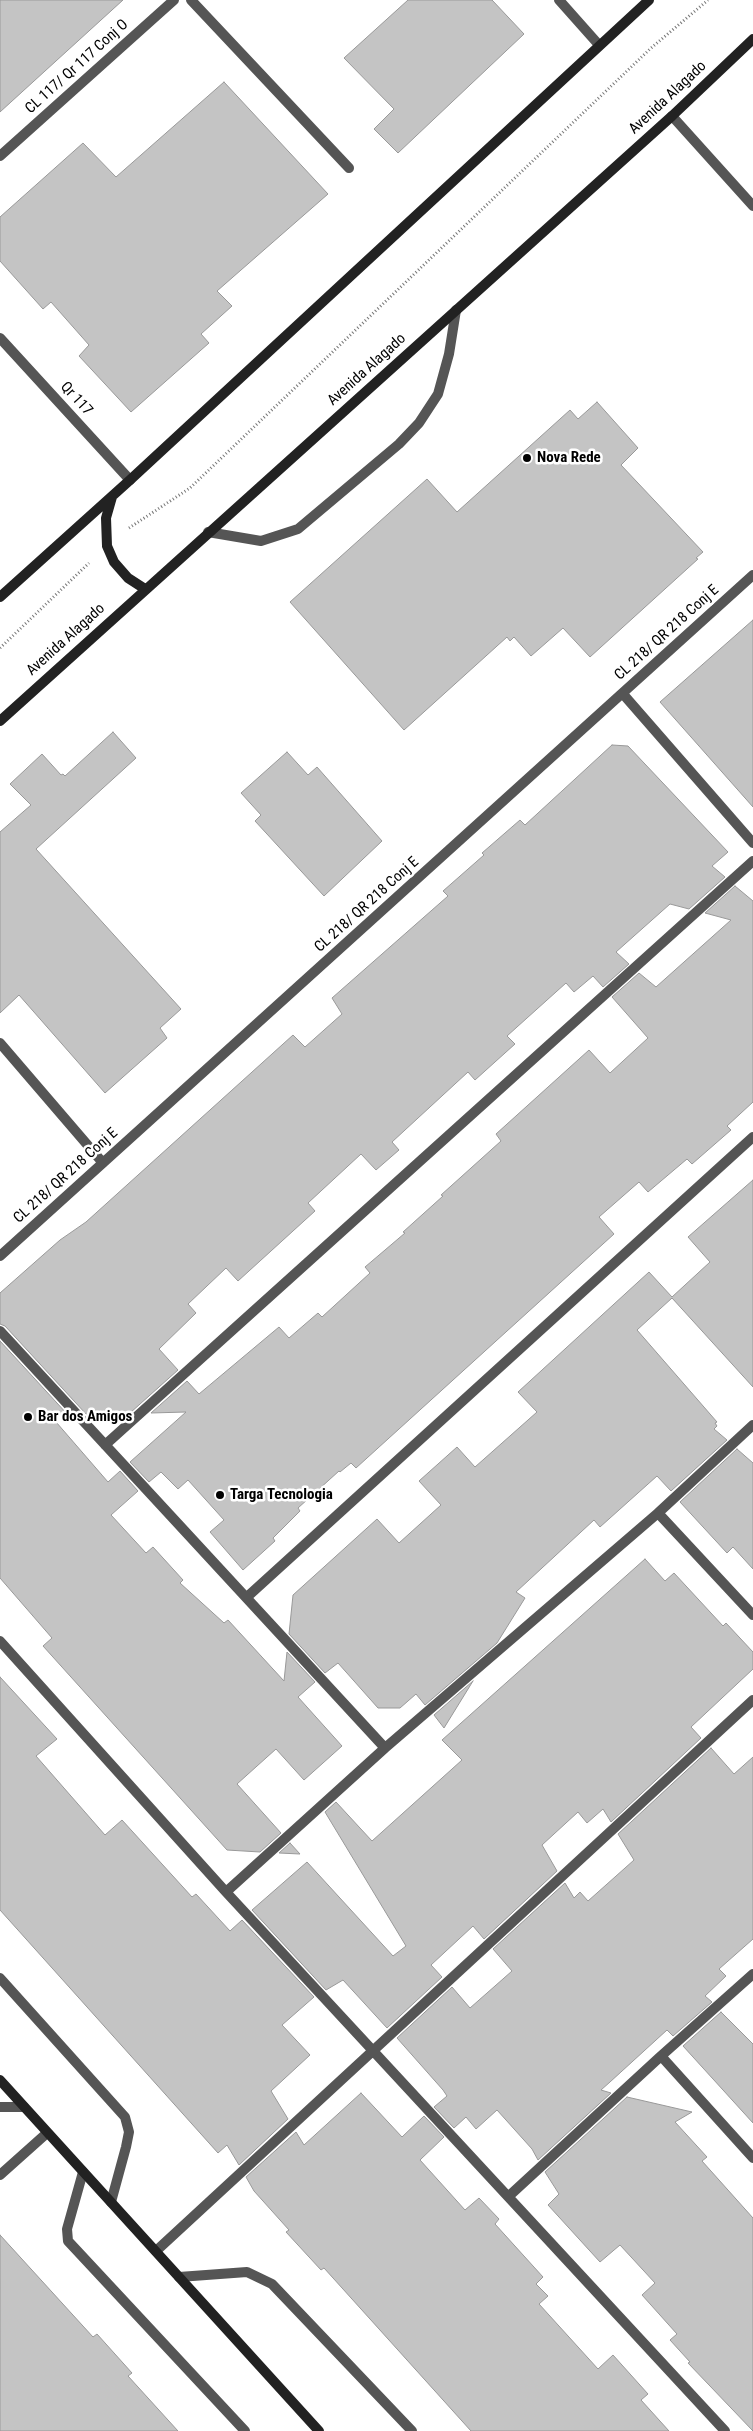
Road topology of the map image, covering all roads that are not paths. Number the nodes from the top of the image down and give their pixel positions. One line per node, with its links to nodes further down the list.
1 (174, 0): 8 (street, CL 117/ Qr 117 Conj O)
2 (191, 0): 9 (street)
3 (559, 0): 6 (street)
4 (649, 0): 6 (main road)
5 (753, 39): 7 (main road, Avenida Alagado)
6 (598, 45): 13 (main road)
7 (672, 116): 10 (street); 11 (main road, Avenida Alagado)
8 (0, 156)
9 (349, 168)
10 (753, 206)
11 (456, 310): 15 (main road, Avenida Alagado); 15 (street)
12 (0, 338): 13 (street, Qr 117)
13 (130, 480): 14 (main road)
14 (112, 496): 17 (main road); 18 (main road)
15 (208, 532): 17 (main road, Avenida Alagado)
16 (753, 575): 19 (street, CL 218/ QR 218 Conj E)
17 (145, 589): 20 (main road, Avenida Alagado)
18 (0, 596)
19 (622, 694): 21 (street); 25 (street, CL 218/ QR 218 Conj E)
20 (0, 721)
21 (753, 843)
22 (753, 861): 29 (street)
23 (0, 1043): 25 (street)
24 (753, 1137): 31 (street)
25 (103, 1163): 26 (street, CL 218/ QR 218 Conj E)
26 (0, 1256)
27 (0, 1331): 29 (street)
28 (753, 1425): 30 (street)
29 (105, 1445): 31 (street)
30 (658, 1512): 32 (street); 35 (street)
31 (247, 1598): 35 (street)
32 (753, 1615)
33 (0, 1641): 36 (street)
34 (753, 1700): 39 (street)
35 (385, 1748): 36 (street)
36 (226, 1892): 39 (street)
37 (753, 1974): 40 (street)
38 (0, 1978): 49 (street)
39 (374, 2050): 48 (street); 50 (street)
40 (661, 2056): 45 (street); 48 (street)
41 (0, 2080): 43 (main road)
42 (0, 2107): 43 (street)
43 (24, 2107): 44 (main road)
44 (48, 2133): 46 (main road); 47 (street)
45 (753, 2158)
46 (84, 2172): 49 (main road); 52 (street)
47 (0, 2174)
48 (509, 2196): 55 (street)
49 (111, 2202): 50 (main road)
50 (156, 2251): 51 (main road)
51 (179, 2277): 53 (main road); 54 (street)
52 (245, 2431)
53 (319, 2431)
54 (412, 2431)
55 (726, 2431)

